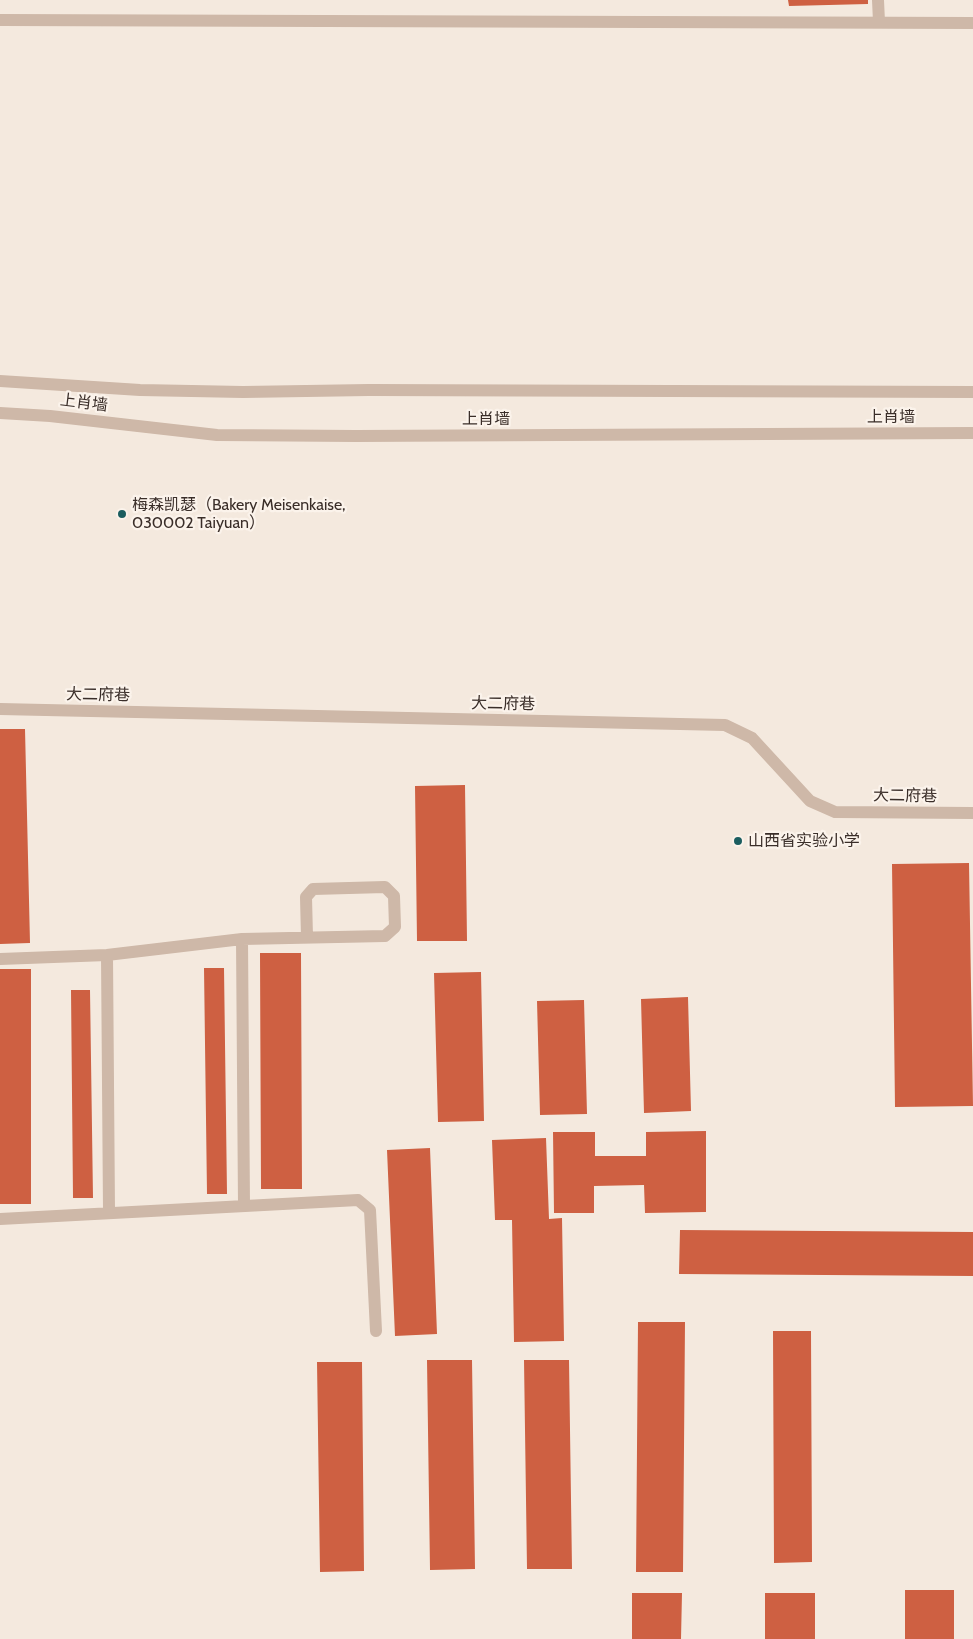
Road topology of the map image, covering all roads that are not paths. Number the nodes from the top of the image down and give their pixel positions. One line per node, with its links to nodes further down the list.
1 (878, 0): 3 (street)
2 (0, 20): 3 (street)
3 (878, 22): 4 (street)
4 (973, 23)
5 (0, 381): 6 (street, 上肖墙)
6 (973, 392)
7 (0, 413): 8 (street, 上肖墙)
8 (973, 433)
9 (0, 709): 10 (street, 大二府巷)
10 (973, 813)
11 (307, 937): 11 (street); 12 (street)
12 (242, 939): 13 (street); 15 (street)
13 (107, 955): 14 (street); 16 (street)
14 (0, 959)
15 (244, 1206): 16 (street); 18 (street)
16 (109, 1212): 17 (street)
17 (0, 1219)
18 (376, 1331)

